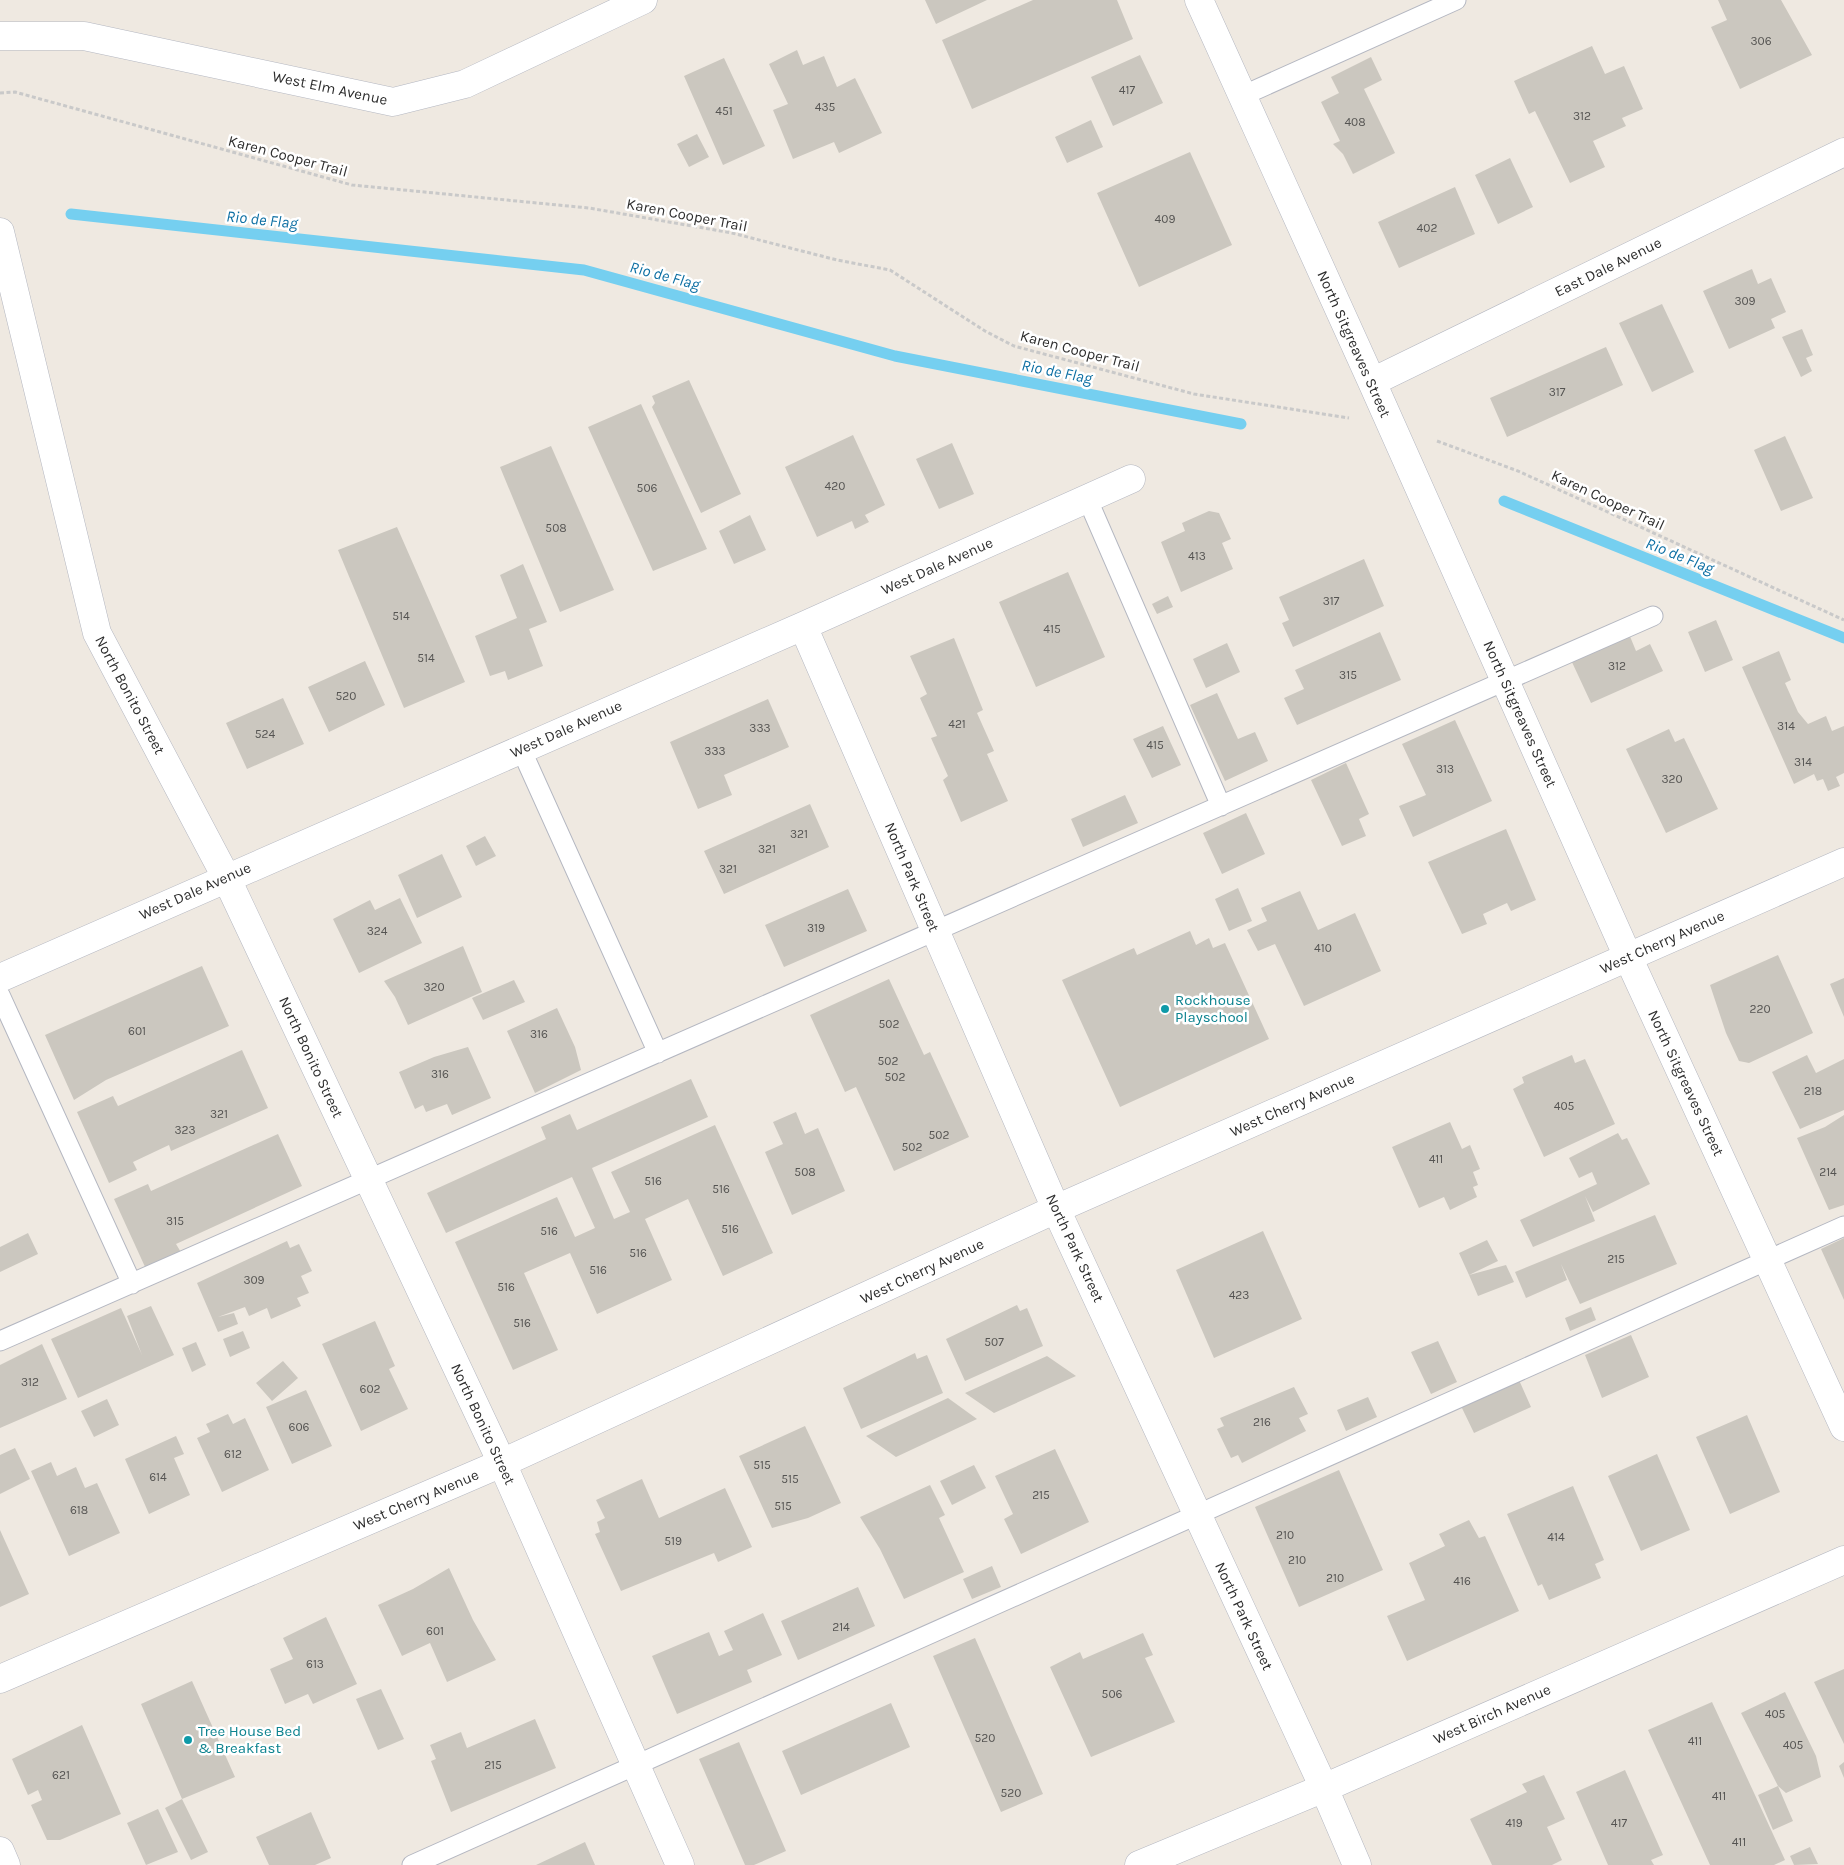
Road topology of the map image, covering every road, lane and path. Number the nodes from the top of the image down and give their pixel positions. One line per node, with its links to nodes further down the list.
1 (643, 0): 4 (street, West Elm Avenue)
2 (1199, 0): 6 (street, North Sitgreaves Street)
3 (1456, 0): 6 (lane)
4 (0, 36)
5 (0, 93): 10 (path, Karen Cooper Trail)
6 (1242, 96): 9 (street, North Sitgreaves Street)
7 (1844, 152): 9 (street, East Dale Avenue)
8 (0, 232): 21 (street, North Bonito Street)
9 (1372, 382): 17 (street, North Sitgreaves Street)
10 (1352, 418)
11 (1442, 443): 15 (path, Karen Cooper Trail)
12 (1131, 478): 13 (street, West Dale Avenue)
13 (1087, 498): 16 (street, West Dale Avenue); 19 (lane)
14 (1653, 616): 17 (lane)
15 (1844, 620)
16 (803, 626): 18 (street, West Dale Avenue); 22 (street, North Park Street)
17 (1505, 681): 19 (lane); 23 (street, North Sitgreaves Street)
18 (521, 749): 21 (street, West Dale Avenue); 26 (lane)
19 (1221, 806): 22 (lane)
20 (1844, 862): 23 (street, West Cherry Avenue)
21 (226, 877): 24 (street, West Dale Avenue); 27 (street, North Bonito Street)
22 (936, 931): 26 (lane); 28 (street, North Park Street)
23 (1628, 957): 28 (street, West Cherry Avenue); 30 (street, North Sitgreaves Street)
24 (0, 978)
25 (0, 995): 31 (lane)
26 (658, 1052): 27 (lane)
27 (369, 1180): 31 (lane); 34 (street, North Bonito Street)
28 (1056, 1209): 34 (street, West Cherry Avenue); 35 (street, North Park Street)
29 (1844, 1226): 30 (lane)
30 (1767, 1260): 33 (street, North Sitgreaves Street); 35 (lane)
31 (132, 1284): 32 (lane)
32 (0, 1341)
33 (1844, 1427)
34 (502, 1463): 37 (street, West Cherry Avenue); 38 (street, North Bonito Street)
35 (1197, 1514): 38 (lane); 39 (street, North Park Street)
36 (1844, 1560): 39 (street, West Birch Avenue)
37 (0, 1679)
38 (636, 1765): 42 (lane); 43 (street, North Bonito Street)
39 (1324, 1788): 44 (street, West Birch Avenue); 45 (street, North Park Street)
40 (0, 1851): 41 (street)
41 (6, 1865)
42 (412, 1865)
43 (680, 1865)
44 (1139, 1865)
45 (1357, 1865)

